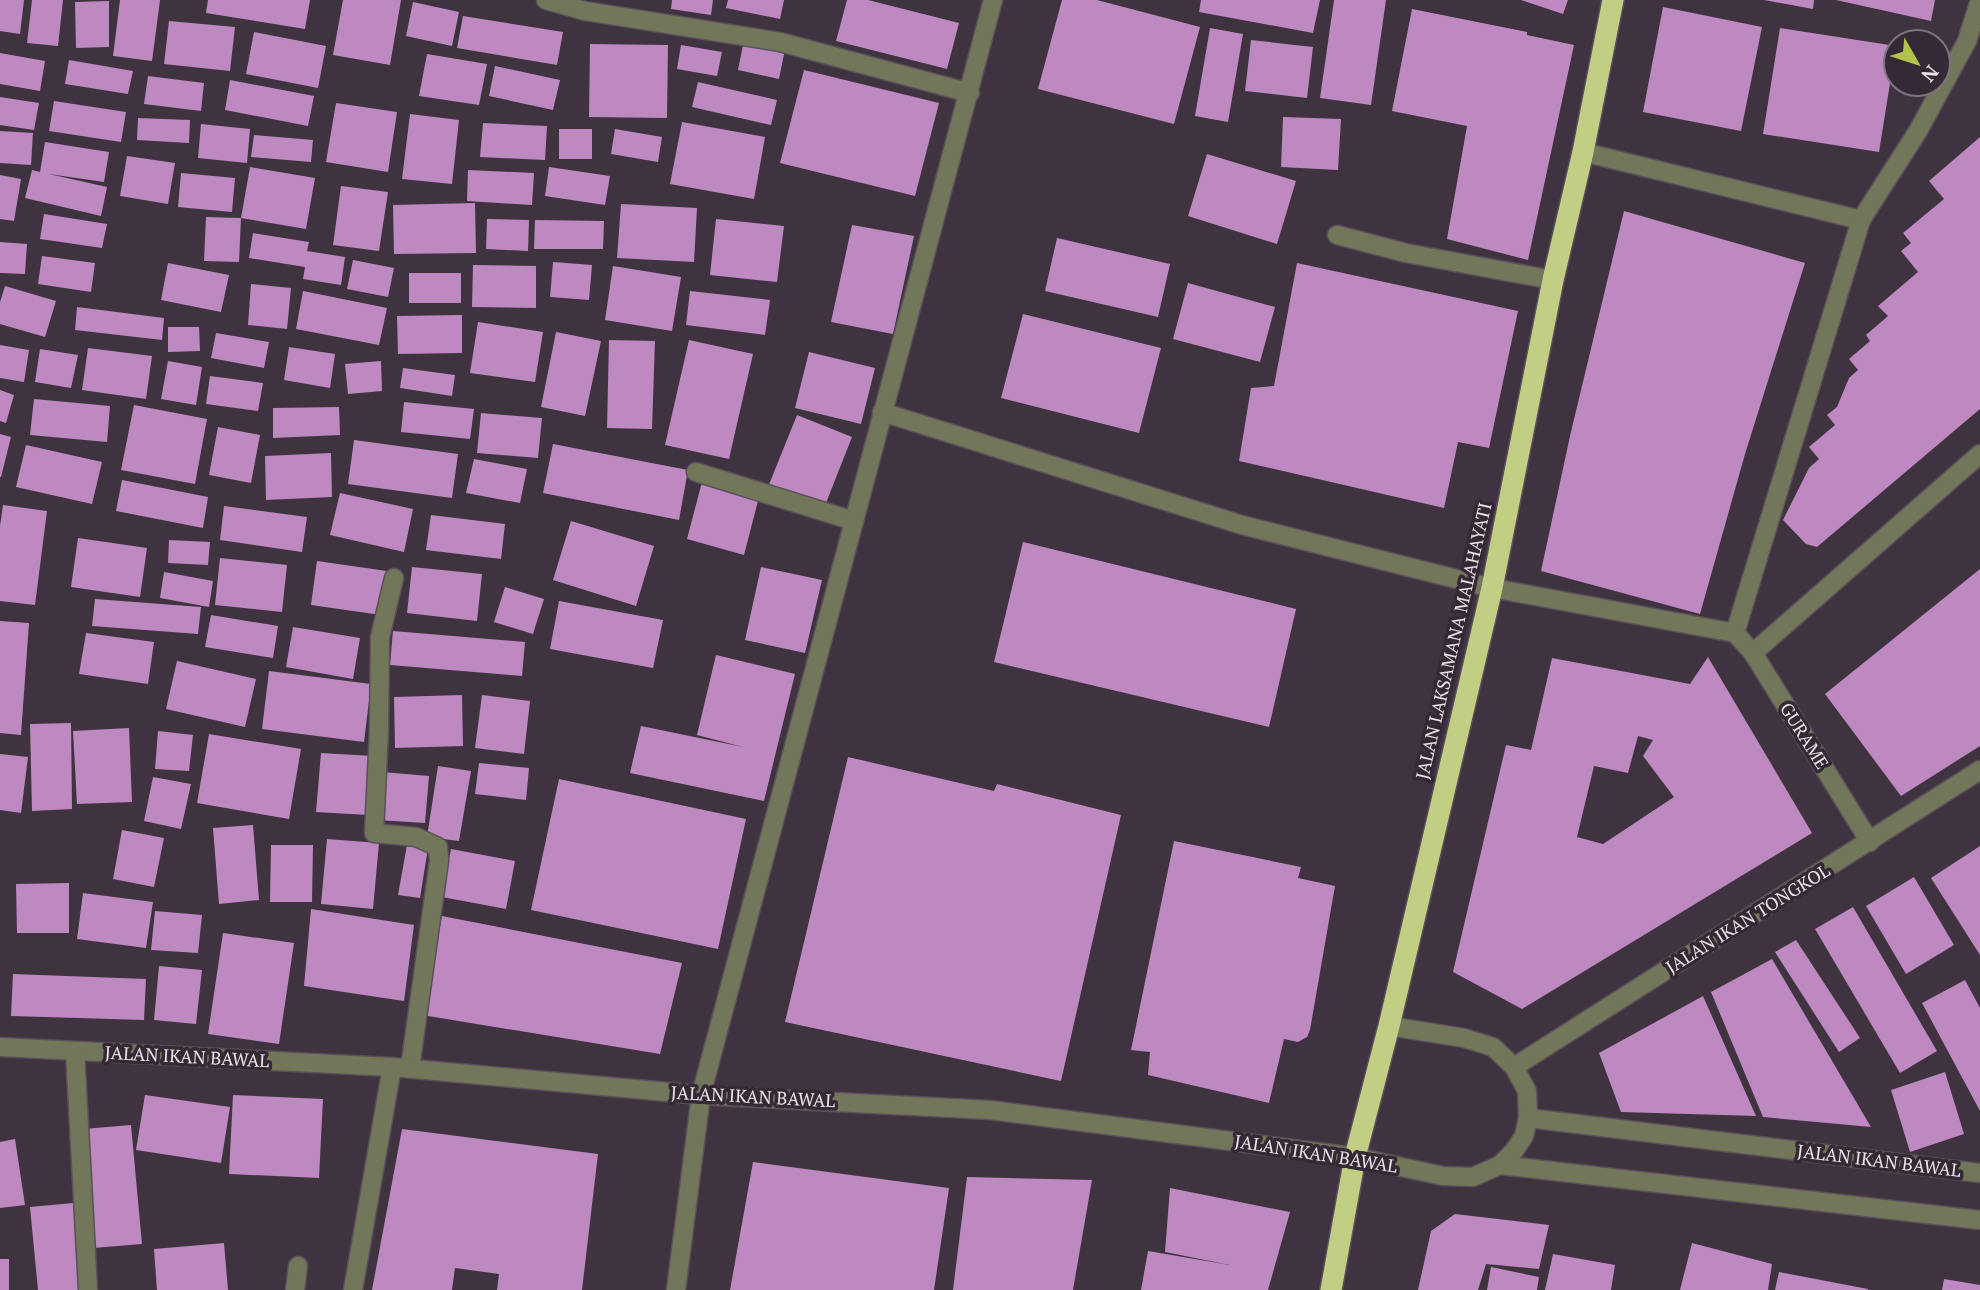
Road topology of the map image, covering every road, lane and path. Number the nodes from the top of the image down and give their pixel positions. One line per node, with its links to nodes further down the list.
1 (546, 0): 7 (street)
2 (993, 0): 7 (street)
3 (1613, 0): 8 (highway, JALAN LAKSAMANA MALAHAYATI)
4 (1980, 0): 5 (street)
5 (1968, 41): 6 (street); 9 (street)
6 (1980, 57)
7 (970, 93): 12 (street)
8 (1583, 152): 9 (street); 11 (highway, JALAN LAKSAMANA MALAHAYATI)
9 (1861, 220): 18 (street)
10 (1337, 235): 11 (street)
11 (1552, 280): 17 (highway, JALAN LAKSAMANA MALAHAYATI)
12 (883, 412): 15 (street); 17 (street)
13 (1980, 454): 19 (street)
14 (695, 472): 15 (street)
15 (854, 521): 27 (street)
16 (394, 578): 25 (street)
17 (1492, 588): 18 (street); 22 (highway, JALAN LAKSAMANA MALAHAYATI)
18 (1735, 634): 19 (street, GURAME)
19 (1753, 653): 21 (street, GURAME)
20 (1980, 770): 21 (street, JALAN IKAN TONGKOL)
21 (1870, 842): 26 (street, JALAN IKAN TONGKOL)
22 (1389, 1026): 26 (street); 29 (highway, JALAN LAKSAMANA MALAHAYATI)
23 (0, 1047): 24 (street, JALAN IKAN BAWAL)
24 (75, 1052): 25 (street, JALAN IKAN BAWAL); 34 (street)
25 (401, 1067): 27 (street, JALAN IKAN BAWAL); 36 (street)
26 (1514, 1067): 28 (street)
27 (701, 1095): 29 (street, JALAN IKAN BAWAL); 37 (street)
28 (1528, 1118): 30 (street, JALAN IKAN BAWAL); 31 (street, JALAN IKAN BAWAL)
29 (1355, 1157): 30 (street, JALAN IKAN BAWAL); 38 (highway, JALAN LAKSAMANA MALAHAYATI)
30 (1500, 1165): 32 (street, JALAN IKAN BAWAL)
31 (1980, 1173)
32 (1980, 1220)
33 (298, 1266): 35 (street)
34 (88, 1290)
35 (295, 1290)
36 (353, 1290)
37 (676, 1290)
38 (1331, 1290)

